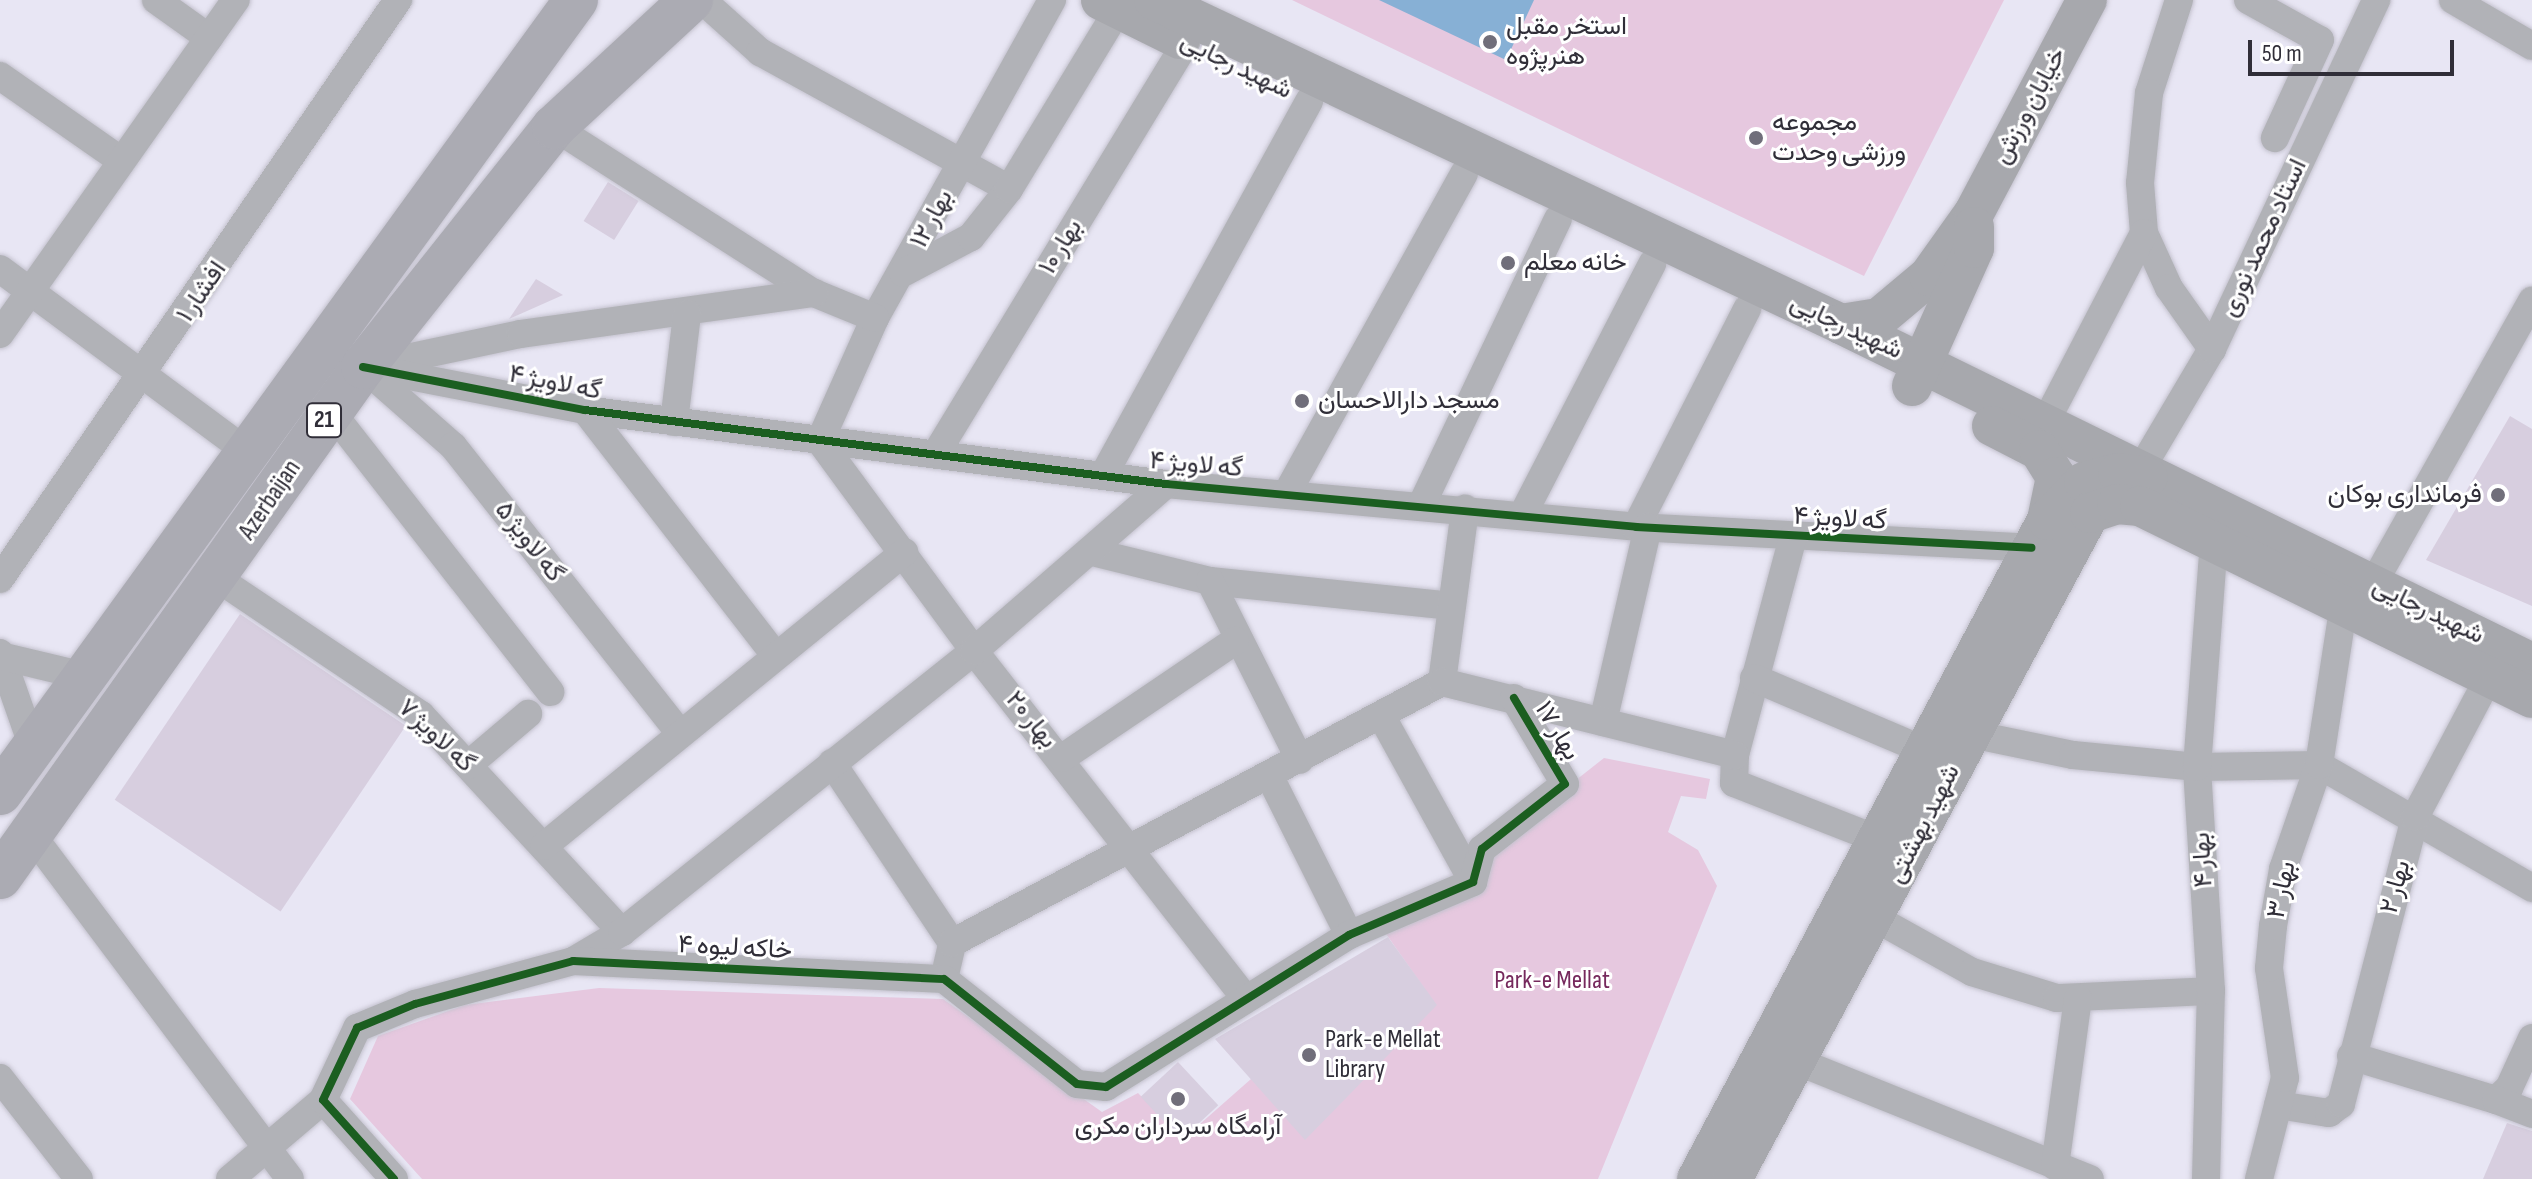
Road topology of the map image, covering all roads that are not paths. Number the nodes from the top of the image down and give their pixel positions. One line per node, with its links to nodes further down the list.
1 (156, 0): 14 (street)
2 (236, 0): 14 (street)
3 (398, 0): 42 (street, افشار ۱)
4 (576, 0): 48 (main road, Azerbaijan / 21)
5 (691, 0): 19 (main road, Azerbaijan / 21)
6 (702, 0): 22 (street)
7 (1052, 0): 22 (street, بهار ۱۲)
8 (2087, 0): 25 (main road, خیابان ورزش)
9 (2179, 0): 27 (street)
10 (2248, 0): 20 (street)
11 (2376, 0): 39 (street, استاد محمد نوری)
12 (2453, 0): 16 (street)
13 (1125, 3): 15 (main road, شهید رجایی); 24 (street); 37 (main road, شهید رجایی)
14 (209, 38): 21 (street)
15 (1186, 42): 18 (main road, شهید رجایی); 49 (street, بهار ۱۰)
16 (2532, 46)
17 (0, 76): 21 (street)
18 (1309, 101): 23 (main road, شهید رجایی); 50 (street)
19 (554, 127): 32 (street); 40 (main road, Azerbaijan / 21)
20 (2275, 138)
21 (119, 159): 31 (street)
22 (963, 161): 24 (street); 30 (street, بهار ۱۲)
23 (1464, 174): 26 (main road, شهید رجایی); 53 (street)
24 (1009, 189): 30 (street)
25 (1974, 213): 37 (main road, خیابان ورزش); 41 (main road, خیابان ورزش)
26 (1558, 219): 28 (main road, شهید رجایی); 54 (street)
27 (2144, 233): 39 (street); 46 (street)
28 (1652, 264): 34 (main road, شهید رجایی); 56 (street)
29 (0, 269): 31 (street)
30 (903, 273): 36 (street, بهار ۱۲)
31 (30, 291): 38 (street); 42 (street)
32 (814, 293): 35 (street); 36 (street)
33 (2532, 301): 66 (street)
34 (1747, 309): 41 (main road, شهید رجایی); 57 (street)
35 (687, 314): 40 (street); 45 (street)
36 (875, 318): 47 (street, بهار ۱۲)
37 (1841, 324): 41 (main road, شهید رجایی)
38 (0, 334)
39 (2212, 349): 52 (street, استاد محمد نوری)
40 (363, 367): 43 (main road, Azerbaijan / 21); 44 (street, گه لاویژ ۴); 83 (street, گه لاویژ ۵)
41 (1919, 375): 46 (main road, شهید رجایی); 58 (main road, شهید رجایی)
42 (144, 378): 48 (street); 64 (street, افشار ۱)
43 (330, 410): 63 (main road, Azerbaijan / 21); 77 (street)
44 (585, 410): 45 (street, گه لاویژ ۴); 70 (street)
45 (674, 422): 47 (street, گه لاویژ ۴)
46 (2045, 423): 52 (main road, شهید رجایی)
47 (820, 441): 49 (street, گه لاویژ ۴); 61 (street, بهار ۲۰)
48 (246, 451): 73 (main road, Azerbaijan / 21)
49 (937, 452): 50 (street, گه لاویژ ۴)
50 (1103, 476): 51 (street, گه لاویژ ۴)
51 (1166, 484): 53 (street, گه لاویژ ۴); 62 (street)
52 (2146, 485): 58 (main road); 60 (main road, شهید رجایی); 66 (main road, شهید رجایی); 84 (main road, شهید بهشتی)
53 (1287, 493): 54 (street, گه لاویژ ۴)
54 (1421, 506): 55 (street, گه لاویژ ۴)
55 (1465, 509): 56 (street, گه لاویژ ۴); 67 (street)
56 (1522, 516): 57 (street, گه لاویژ ۴)
57 (1642, 527): 59 (street, گه لاویژ ۴); 82 (street)
58 (2039, 534): 59 (street, گه لاویژ ۴); 86 (main road, شهید بهشتی)
59 (1793, 537): 75 (street)
60 (2214, 541): 66 (main road, شهید رجایی); 92 (street, بهار ۴)
61 (904, 552): 69 (street, بهار ۲۰); 70 (street)
62 (1092, 552): 65 (street); 69 (street)
63 (217, 578): 90 (street, گه لاویژ ۷); 97 (main road, Azerbaijan / 21)
64 (0, 579)
65 (1210, 581): 67 (street); 68 (street)
66 (2358, 593): 72 (main road, شهید رجایی); 74 (main road, شهید رجایی); 91 (street, بهار ۳)
67 (1450, 606): 76 (street)
68 (1235, 641): 87 (street); 88 (street)
69 (974, 651): 87 (street, بهار ۲۰); 89 (street)
70 (774, 654): 83 (street)
71 (3, 655): 73 (street); 85 (street)
72 (2532, 663)
73 (84, 676): 85 (main road, Azerbaijan / 21)
74 (2489, 677): 79 (main road, شهید رجایی); 96 (street, بهار ۲)
75 (1754, 678): 86 (street); 93 (street)
76 (1442, 682): 78 (street); 81 (street)
77 (550, 692)
78 (1514, 698): 82 (street); 102 (street, بهار ۱۷)
79 (2532, 698)
80 (528, 714): 90 (street)
81 (1382, 717): 88 (street); 102 (street)
82 (1603, 722): 93 (street)
83 (679, 732): 99 (street)
84 (1971, 734): 92 (street); 104 (main road, شهید بهشتی)
85 (33, 747): 95 (main road, Azerbaijan / 21)
86 (1924, 750): 98 (main road, شهید بهشتی)
87 (1062, 758): 100 (street, بهار ۲۰)
88 (1300, 760): 94 (street)
89 (832, 763): 105 (street); 107 (street)
90 (468, 765): 99 (street, گه لاویژ ۷)
91 (2319, 765): 92 (street); 96 (street); 119 (street, بهار ۳)
92 (2197, 767): 110 (street, بهار ۴)
93 (1734, 769): 98 (street)
94 (1270, 777): 100 (street); 106 (street)
95 (0, 793)
96 (2415, 817): 103 (street); 115 (street, بهار ۲)
97 (31, 834): 101 (main road, Azerbaijan / 21); 121 (street)
98 (1877, 839): 114 (main road, شهید بهشتی)
99 (544, 846): 105 (street, گه لاویژ ۷)
100 (1133, 849): 107 (street); 111 (street, بهار ۲۰)
101 (0, 877)
102 (1473, 882): 106 (street)
103 (2532, 888)
104 (1875, 918): 112 (street); 114 (main road, شهید بهشتی)
105 (622, 932): 108 (street)
106 (1349, 935): 111 (street)
107 (952, 943): 109 (street)
108 (573, 961): 109 (street, خاکه لیوه ۴); 117 (street, خاکه لیوه ۴)
109 (944, 979): 111 (street)
110 (2211, 991): 112 (street); 130 (street, بهار ۴)
111 (1244, 996)
112 (2078, 999): 122 (street)
113 (2532, 1038): 118 (street)
114 (1781, 1055): 122 (street); 127 (main road, شهید بهشتی); 128 (main road, شهید بهشتی)
115 (2351, 1056): 118 (street); 119 (street, بهار ۲)
116 (0, 1078): 123 (street)
117 (323, 1100): 121 (street); 126 (street)
118 (2496, 1100): 120 (street)
119 (2278, 1105): 131 (street, بهار ۳)
120 (2532, 1114)
121 (265, 1147): 124 (street); 125 (street)
122 (2041, 1167): 129 (street)
123 (79, 1179)
124 (230, 1179)
125 (290, 1179)
126 (394, 1179)
127 (1697, 1179)
128 (1732, 1179)
129 (2090, 1179)
130 (2206, 1179)
131 (2259, 1179)

